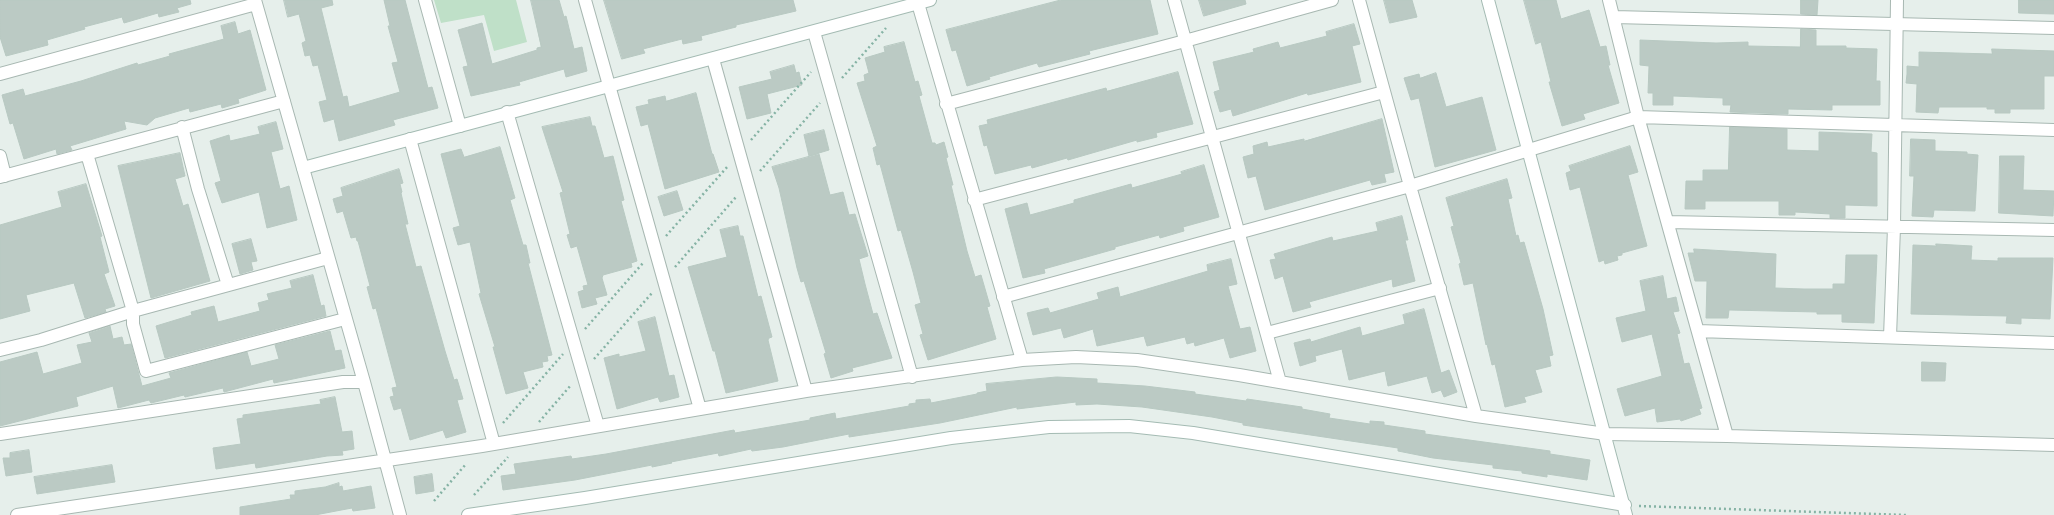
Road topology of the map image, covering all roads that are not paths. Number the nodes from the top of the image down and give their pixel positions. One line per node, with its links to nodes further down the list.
1 (425, 0): 26 (street)
2 (585, 0): 19 (street)
3 (930, 0): 11 (street)
4 (1174, 0): 16 (street)
5 (1332, 0): 16 (street)
6 (1359, 0): 20 (street)
7 (1488, 0): 31 (street)
8 (1610, 0): 12 (street)
9 (1898, 0): 13 (street)
10 (256, 2): 18 (street); 21 (street)
11 (917, 2): 15 (street); 22 (street)
12 (1614, 17): 13 (street); 24 (street)
13 (1896, 24): 14 (street); 25 (street)
14 (2054, 28)
15 (814, 32): 17 (street); 54 (street)
16 (1185, 41): 22 (street); 29 (street)
17 (713, 59): 19 (street); 57 (street)
18 (0, 74)
19 (608, 85): 23 (street); 58 (street)
20 (1384, 92): 29 (street); 36 (street)
21 (284, 101): 27 (street); 34 (street)
22 (946, 104): 37 (street)
23 (507, 112): 26 (street); 60 (street)
24 (1638, 117): 25 (street); 31 (street); 38 (street)
25 (1895, 125): 28 (street); 39 (street)
26 (460, 126): 30 (street)
27 (182, 127): 32 (street); 43 (street)
28 (2054, 130)
29 (1212, 136): 37 (street); 41 (street)
30 (410, 139): 34 (street); 64 (street)
31 (1528, 149): 36 (street); 62 (street)
32 (87, 154): 35 (street); 46 (street)
33 (0, 156): 35 (street)
34 (303, 168): 42 (street)
35 (2, 176)
36 (1410, 186): 41 (street); 44 (street)
37 (974, 200): 45 (street)
38 (1668, 222): 39 (street); 48 (street)
39 (1894, 227): 40 (street); 50 (street)
40 (2054, 230)
41 (1237, 232): 45 (street); 49 (street)
42 (328, 258): 43 (street); 47 (street)
43 (228, 285): 46 (street)
44 (1440, 288): 49 (street); 59 (street)
45 (1003, 297): 53 (street)
46 (133, 311): 47 (street); 52 (street)
47 (346, 319): 55 (street)
48 (1698, 331): 50 (street); 63 (street)
49 (1267, 333): 56 (street)
50 (1890, 337): 51 (street)
51 (2054, 343)
52 (0, 350)
53 (1022, 360): 54 (street); 56 (street)
54 (912, 377): 57 (street)
55 (364, 382): 61 (street); 66 (street)
56 (1280, 382): 59 (street)
57 (806, 391): 58 (street)
58 (700, 409): 60 (street)
59 (1476, 416): 62 (street)
60 (598, 426): 64 (street)
61 (0, 434)
62 (1606, 434): 63 (street); 67 (street)
63 (1727, 436): 65 (street)
64 (489, 442): 66 (street)
65 (2054, 445)
66 (386, 459): 68 (street); 69 (street)
67 (1626, 510): 70 (street)
68 (17, 515)
69 (400, 515)
70 (468, 515)

